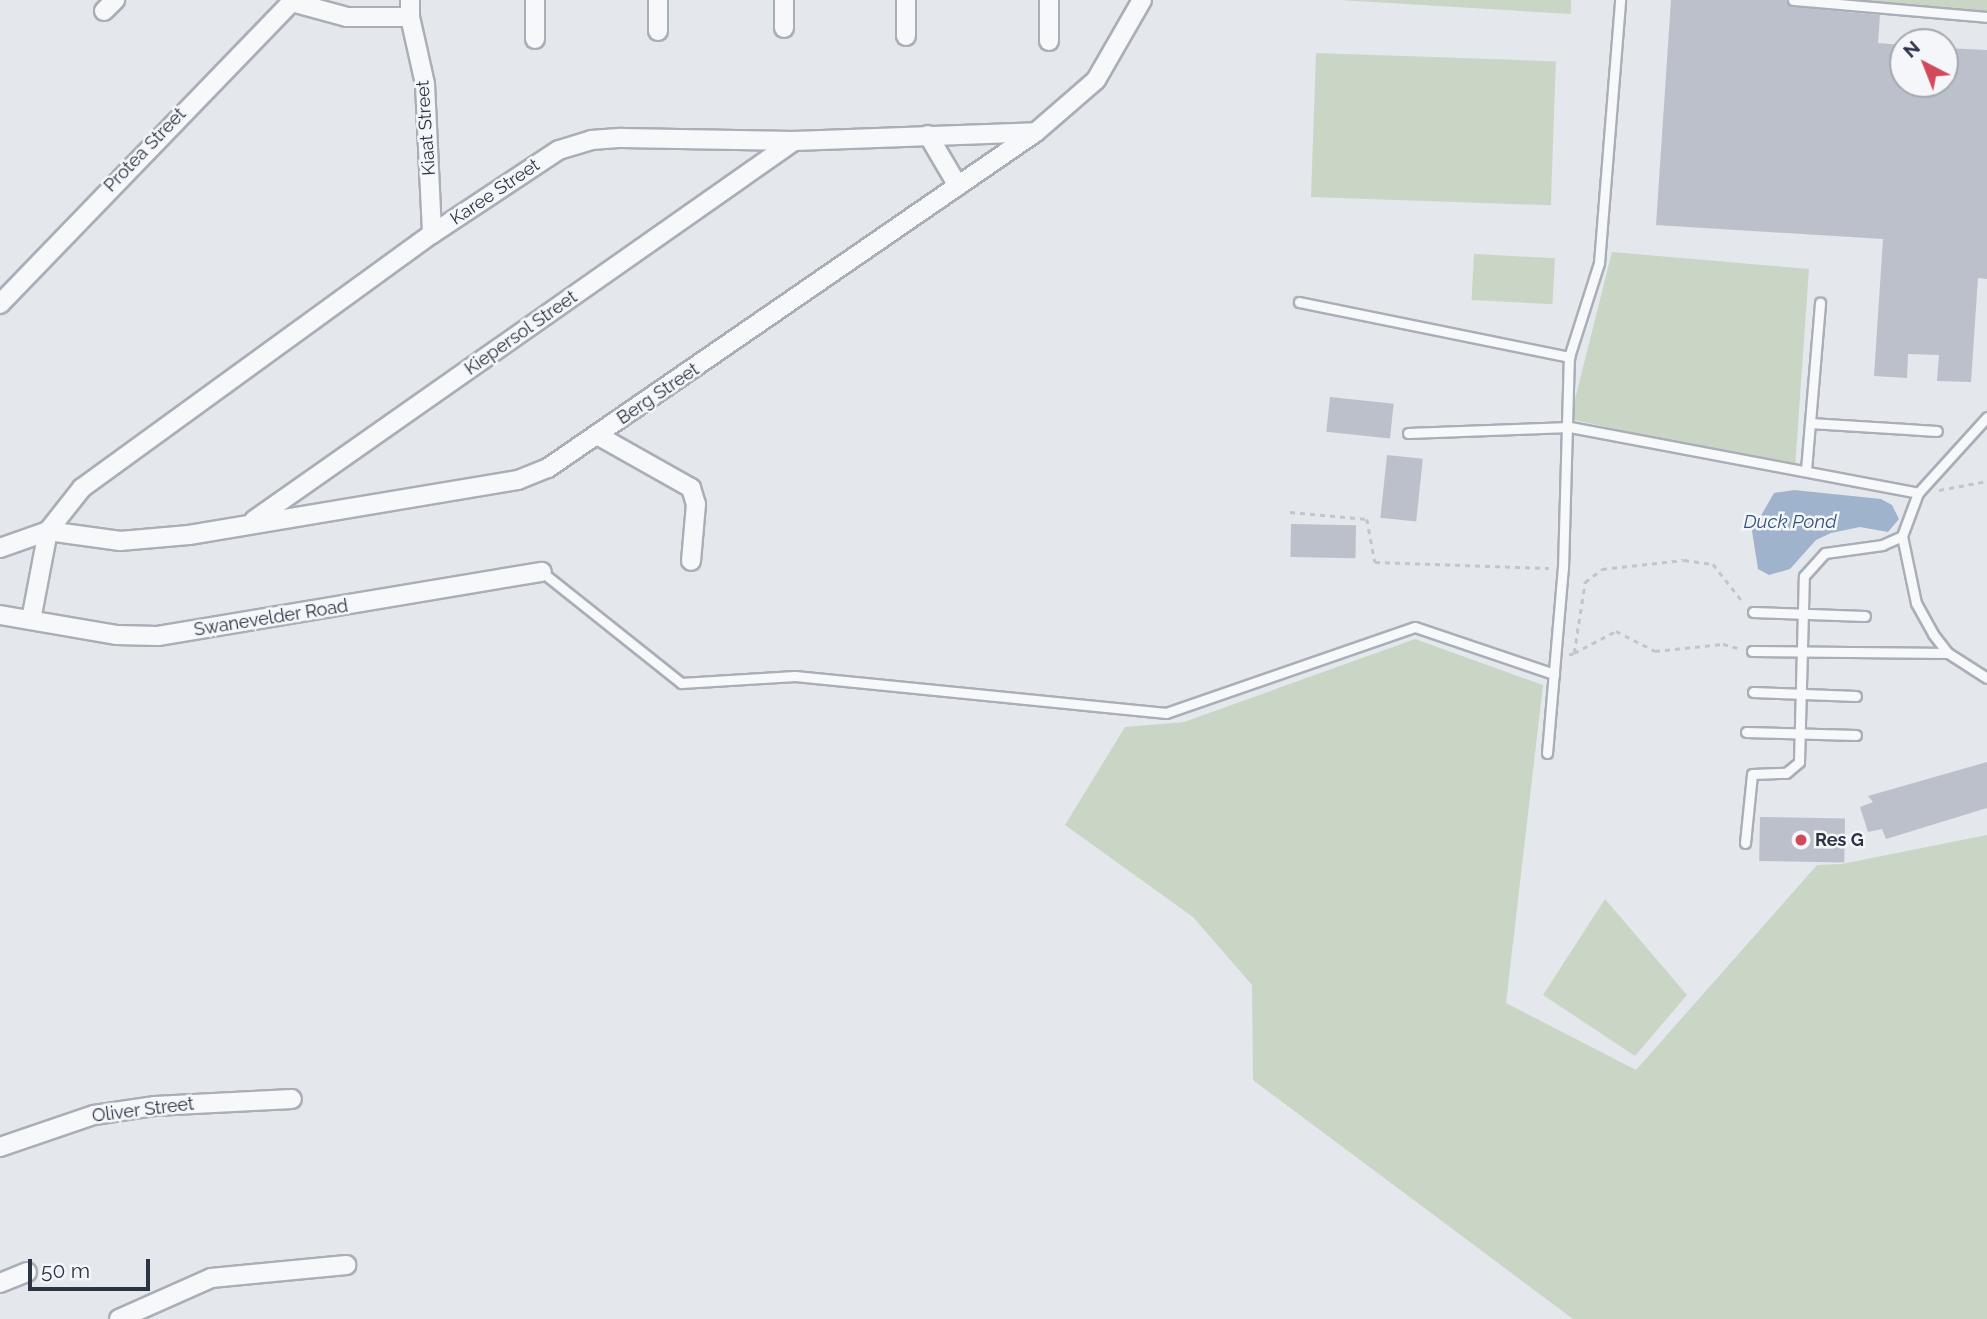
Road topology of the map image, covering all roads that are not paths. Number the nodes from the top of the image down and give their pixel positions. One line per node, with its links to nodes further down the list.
1 (535, 0): 15 (street)
2 (658, 0): 13 (street)
3 (784, 0): 12 (street)
4 (906, 0): 14 (street)
5 (1049, 0): 16 (street)
6 (1142, 0): 17 (street, Berg Street)
7 (1620, 0): 25 (lane)
8 (1793, 0): 11 (lane)
9 (293, 1): 10 (street, Kiaat Street); 24 (street, Protea Street)
10 (410, 8): 21 (street, Kiaat Street)
11 (1987, 17)
12 (784, 28)
13 (658, 31)
14 (906, 36)
15 (535, 39)
16 (1049, 41)
17 (1036, 132): 18 (street, Karee Street); 20 (street, Berg Street)
18 (928, 135): 19 (street, Karee Street); 20 (street)
19 (793, 141): 21 (street, Karee Street); 34 (street, Kiepersol Street)
20 (958, 186): 31 (street, Berg Street)
21 (432, 234): 35 (street, Karee Street)
22 (1299, 302): 25 (lane)
23 (1820, 303): 27 (lane)
24 (0, 304)
25 (1569, 357): 28 (lane)
26 (1987, 417): 33 (lane)
27 (1810, 423): 29 (lane); 32 (lane)
28 (1570, 427): 30 (lane); 32 (lane); 48 (lane)
29 (1937, 431)
30 (1408, 433)
31 (597, 435): 34 (street, Berg Street); 38 (street)
32 (1806, 470): 33 (lane)
33 (1918, 493): 36 (lane)
34 (248, 524): 35 (street, Berg Street)
35 (53, 529): 37 (street); 44 (street, Karee Street)
36 (1902, 536): 41 (lane); 46 (lane)
37 (0, 548)
38 (691, 561)
39 (542, 572): 44 (street, Swanevelder Road); 48 (lane)
40 (1753, 612): 41 (lane)
41 (1802, 614): 43 (lane); 47 (lane)
42 (0, 615): 44 (street, Swanevelder Road)
43 (1865, 616)
44 (36, 621)
45 (1752, 651): 47 (lane)
46 (1948, 653): 47 (lane); 49 (lane)
47 (1801, 654): 51 (lane)
48 (1554, 674): 56 (lane)
49 (1987, 678)
50 (1753, 692): 51 (lane)
51 (1800, 694): 52 (lane); 54 (lane)
52 (1856, 696)
53 (1746, 732): 54 (lane)
54 (1799, 732): 55 (lane); 57 (lane)
55 (1856, 735)
56 (1547, 753)
57 (1745, 843)
58 (292, 1099): 59 (street, Oliver Street)
59 (0, 1147)
60 (346, 1265): 63 (street)
61 (27, 1272): 62 (street)
62 (0, 1283)
63 (119, 1319)

